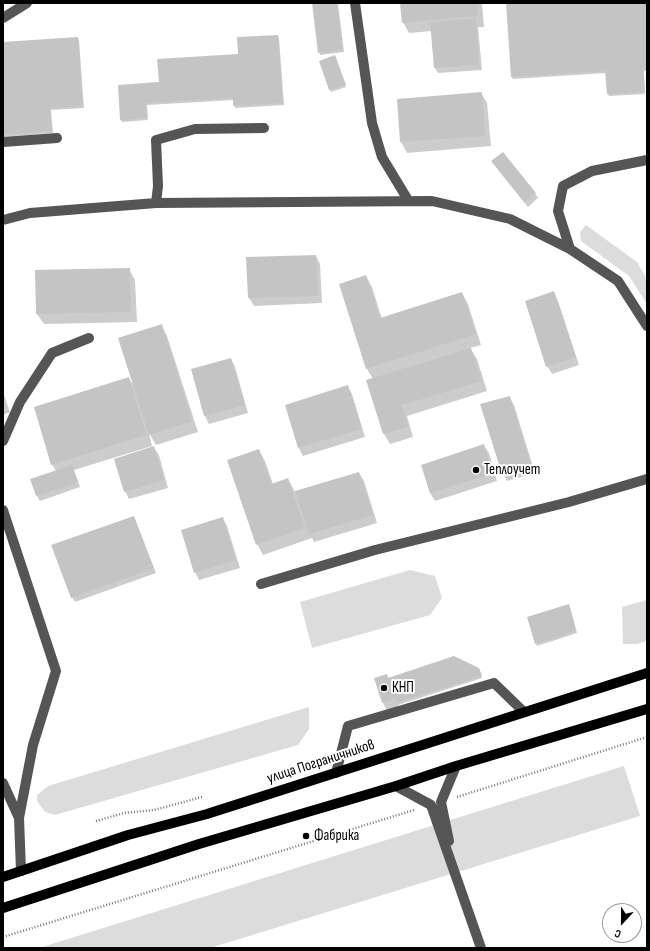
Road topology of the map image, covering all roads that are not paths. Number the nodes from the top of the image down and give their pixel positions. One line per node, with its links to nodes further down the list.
1 (27, 3): 3 (lane)
2 (355, 3): 8 (lane)
3 (3, 18)
4 (264, 128): 9 (lane)
5 (57, 138): 6 (lane)
6 (3, 142)
7 (647, 160): 11 (lane)
8 (408, 200): 9 (lane); 11 (lane)
9 (156, 203): 10 (lane)
10 (3, 220)
11 (570, 249): 12 (lane)
12 (647, 326)
13 (89, 338): 14 (lane)
14 (3, 441)
15 (647, 479): 17 (lane)
16 (3, 510): 25 (lane)
17 (261, 584)
18 (647, 673): 20 (main road, улица Пограничников)
19 (647, 709): 21 (main road)
20 (524, 712): 22 (main road, улица Пограничников); 22 (lane)
21 (456, 766): 24 (main road); 27 (lane)
22 (336, 773): 26 (main road, улица Пограничников)
23 (3, 783): 25 (lane)
24 (396, 786): 27 (lane); 29 (main road)
25 (19, 818): 26 (lane)
26 (21, 871): 28 (main road, улица Пограничников)
27 (456, 876): 30 (lane)
28 (3, 877)
29 (3, 909)
30 (482, 948)

